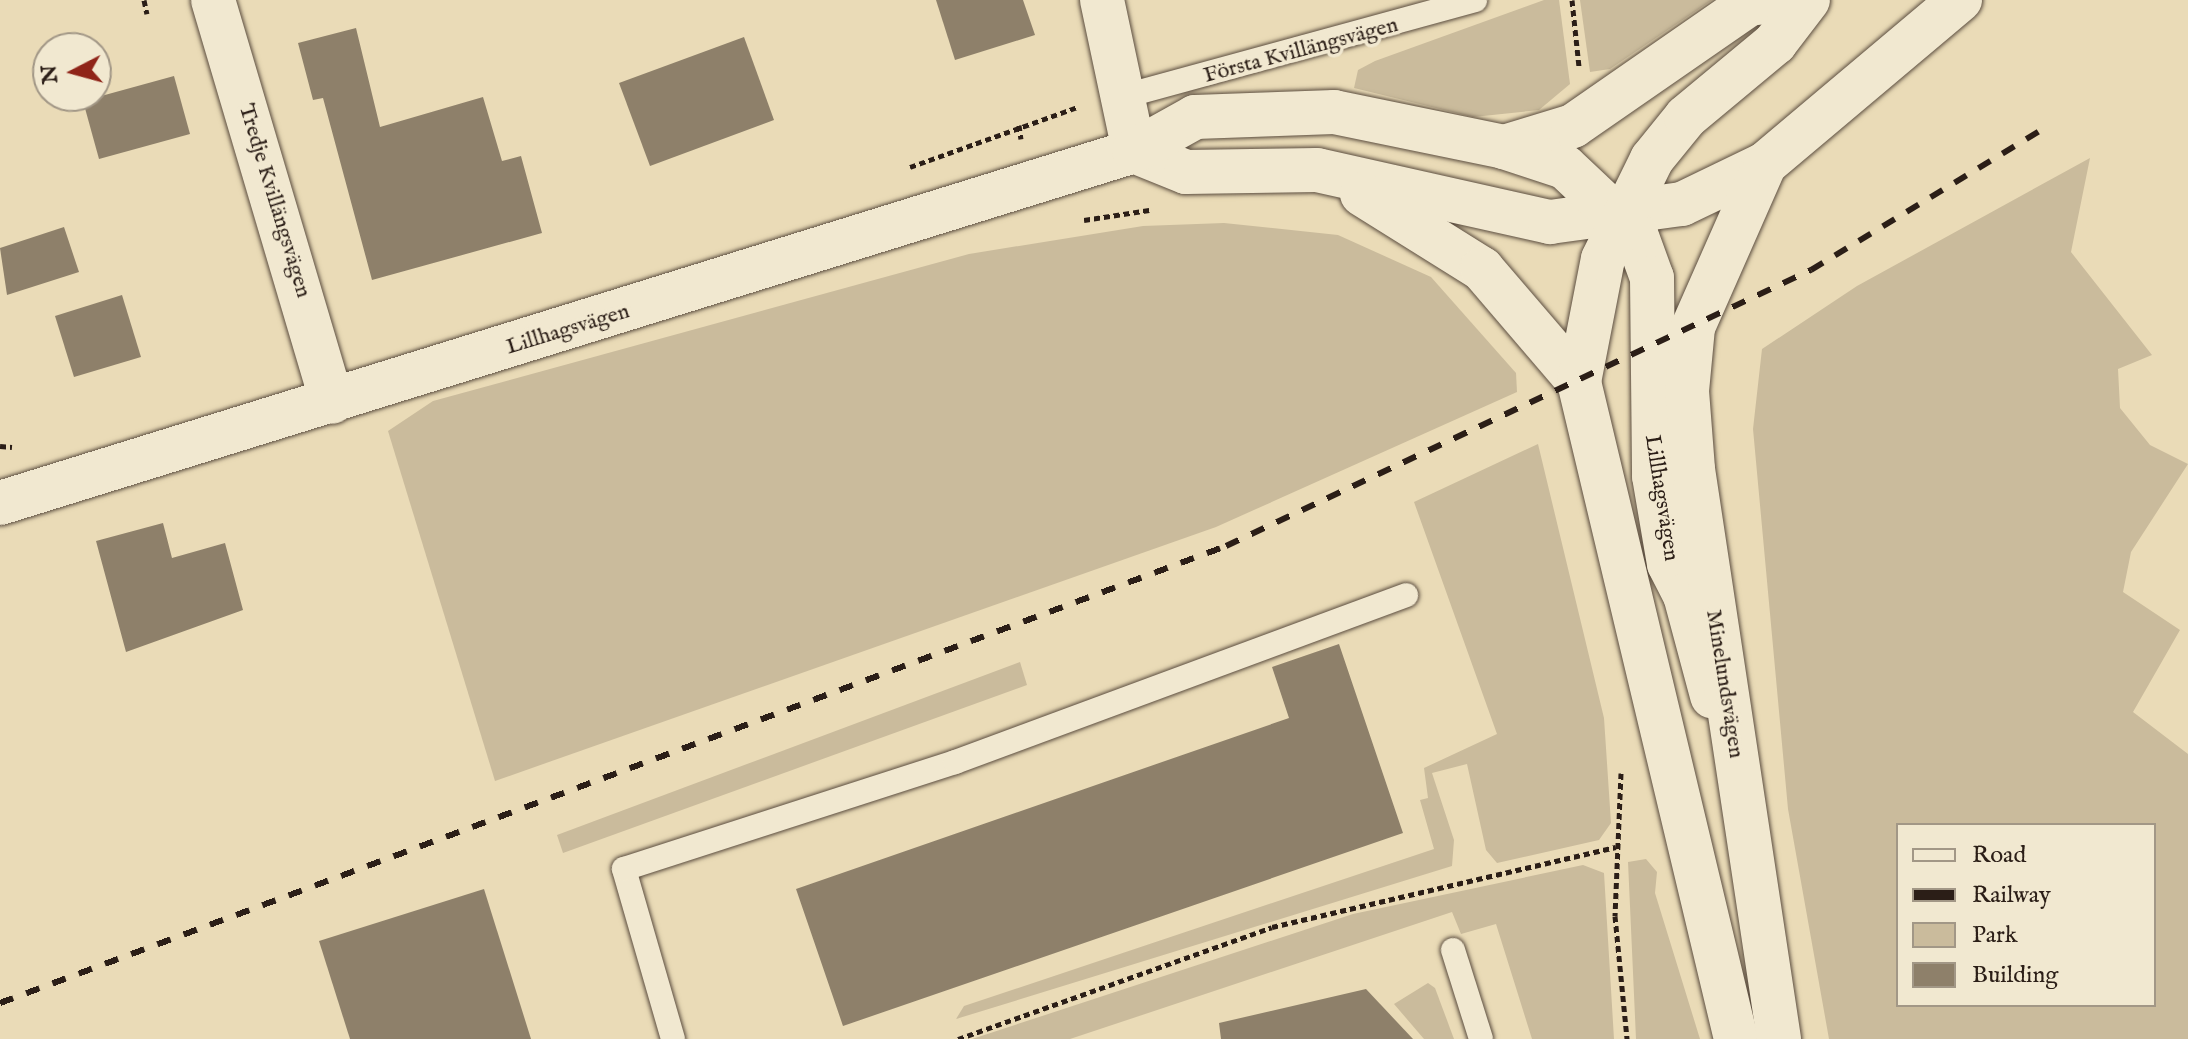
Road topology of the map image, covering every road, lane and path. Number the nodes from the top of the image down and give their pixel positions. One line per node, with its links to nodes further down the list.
1 (144, 0): 8 (path)
2 (213, 0): 20 (street, Tredje Kvillängsvägen)
3 (1102, 0): 9 (street)
4 (1475, 0): 9 (lane, Första Kvillängsvägen)
5 (1781, 0): 11 (street, Lillhagsvägen)
6 (1808, 0): 17 (street)
7 (1960, 0): 13 (street)
8 (147, 14)
9 (1125, 96): 12 (street)
10 (1019, 125): 15 (path)
11 (1504, 147): 12 (street, Lillhagsvägen); 17 (street, Lillhagsvägen)
12 (1134, 151): 14 (street); 15 (street, Lillhagsvägen)
13 (1765, 164): 17 (street); 24 (street, Minelundsvägen)
14 (1317, 170): 17 (street); 19 (street)
15 (1028, 181): 20 (street, Lillhagsvägen)
16 (1166, 210): 18 (path)
17 (1621, 216): 19 (street); 24 (street, Lillhagsvägen)
18 (1079, 220)
19 (1579, 382): 31 (street)
20 (332, 402): 21 (street, Lillhagsvägen)
21 (0, 503)
22 (1406, 595): 27 (lane)
23 (1621, 765): 25 (path)
24 (1746, 826): 32 (street, Minelundsvägen)
25 (1616, 847): 28 (path); 30 (path)
26 (1453, 950): 29 (lane)
27 (673, 1039)
28 (958, 1039)
29 (1481, 1039)
30 (1627, 1039)
31 (1736, 1039)
32 (1779, 1039)

